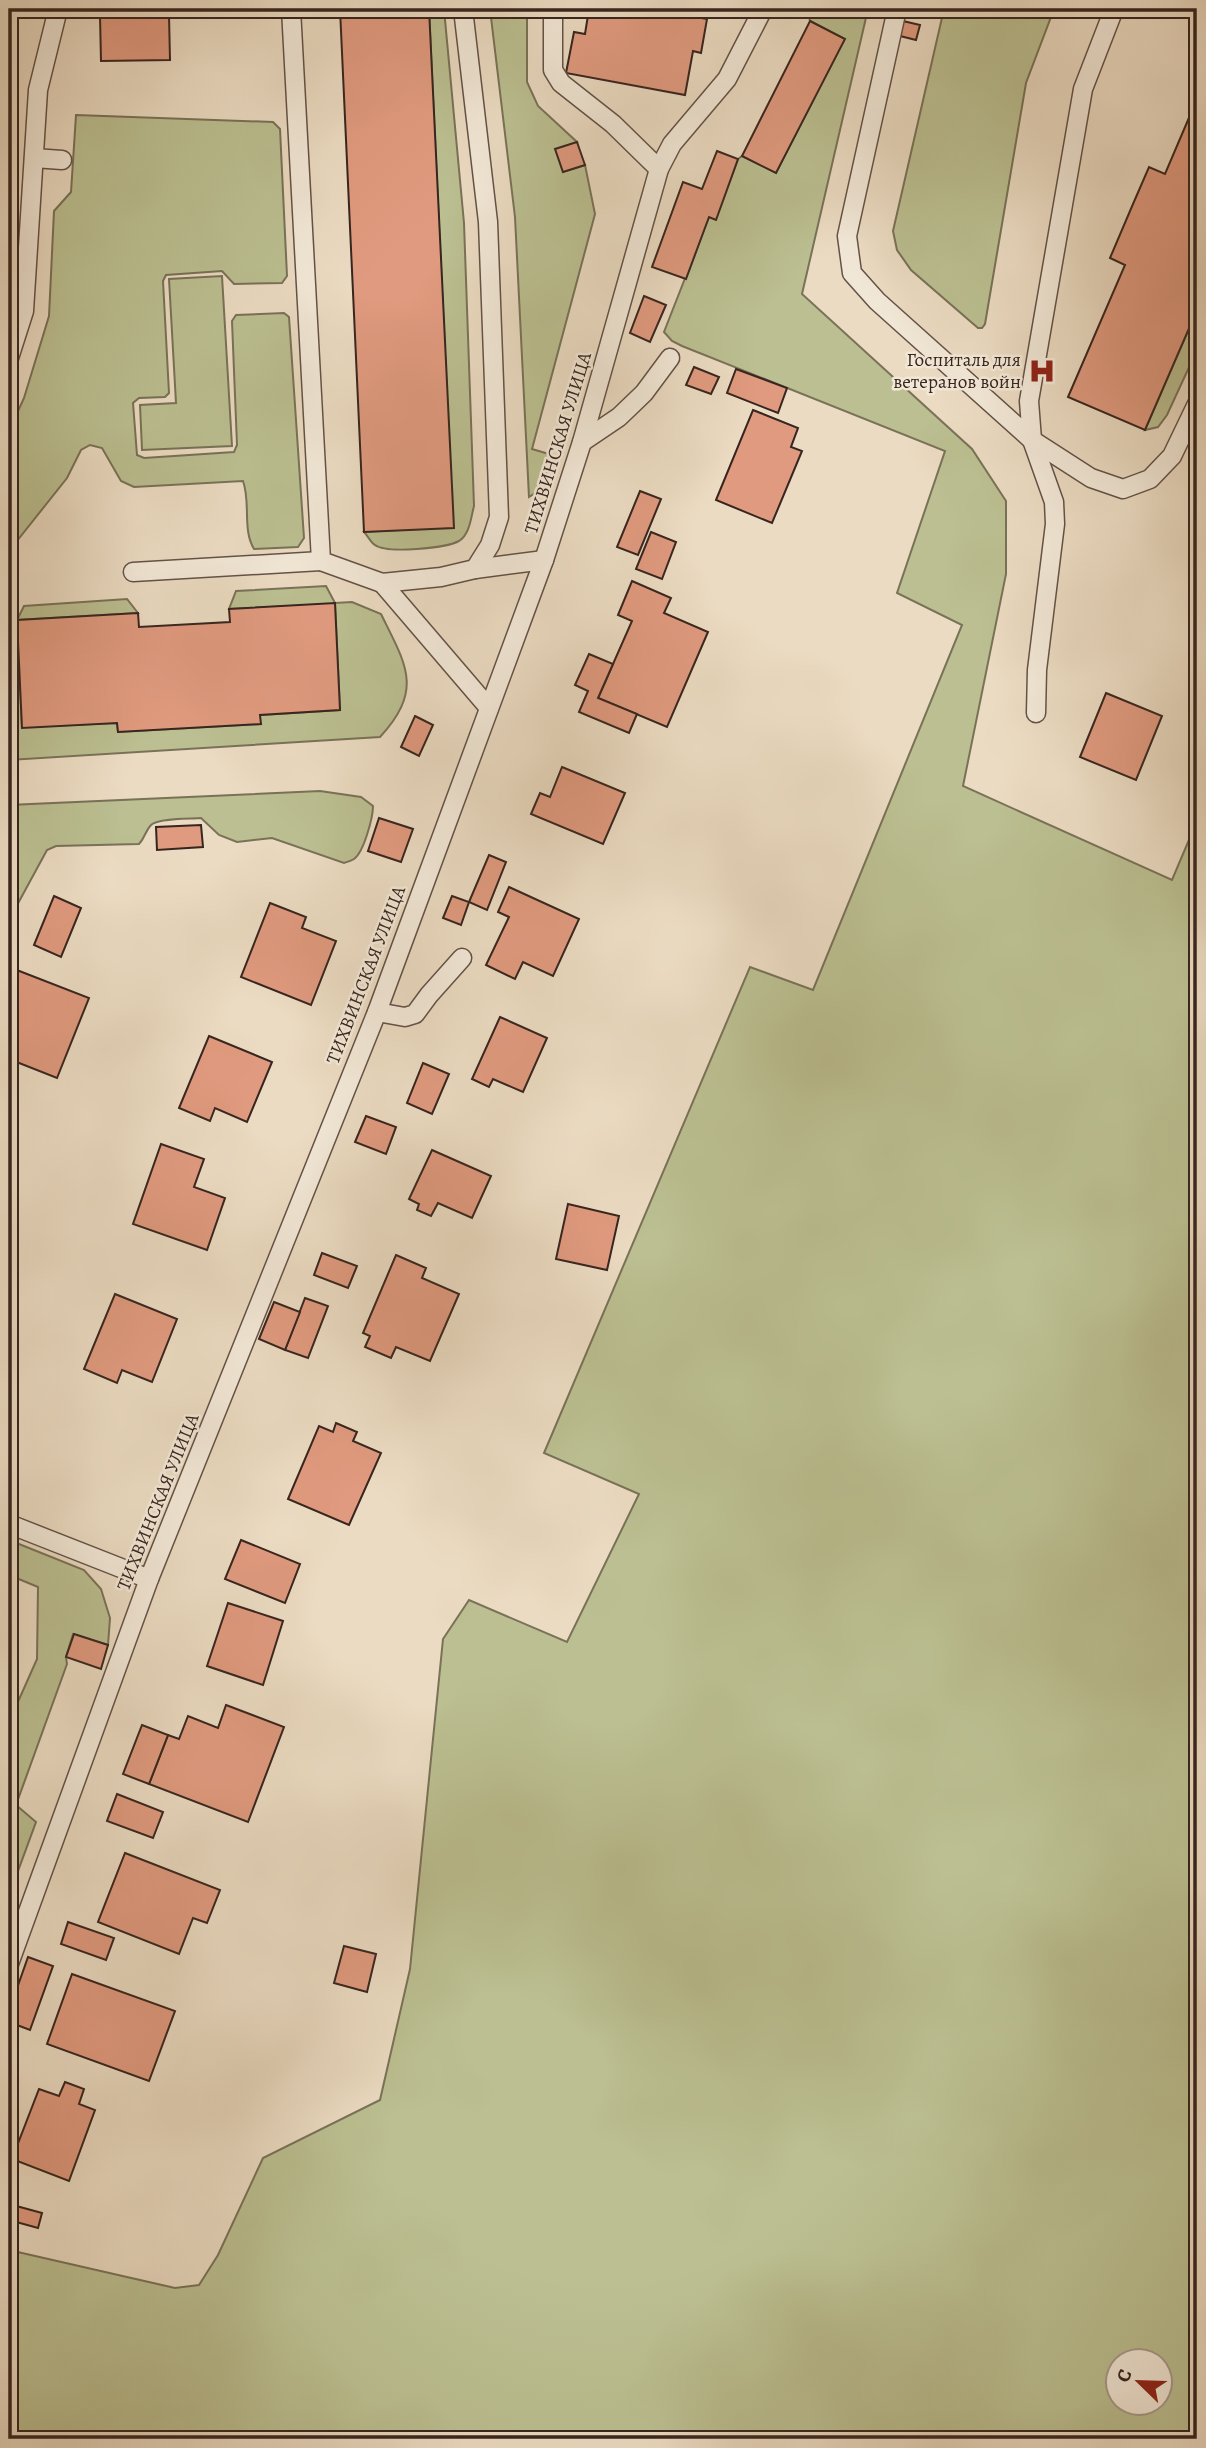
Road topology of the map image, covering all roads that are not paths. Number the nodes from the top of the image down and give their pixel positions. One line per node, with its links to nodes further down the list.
1 (58, 9): 8 (lane)
2 (291, 9): 17 (lane)
3 (463, 9): 18 (lane)
4 (553, 9): 10 (lane)
5 (763, 9): 10 (lane, ТИХВИНСКАЯ УЛИЦА)
6 (897, 9): 14 (lane)
7 (1114, 9): 14 (lane)
8 (34, 158): 9 (lane); 11 (lane)
9 (62, 160)
10 (659, 169): 15 (lane, ТИХВИНСКАЯ УЛИЦА)
11 (9, 358)
12 (670, 358): 15 (lane)
13 (1197, 404): 14 (lane)
14 (1032, 440): 22 (lane)
15 (582, 442): 16 (lane, ТИХВИНСКАЯ УЛИЦА)
16 (544, 560): 18 (lane); 21 (lane, ТИХВИНСКАЯ УЛИЦА)
17 (321, 561): 19 (lane); 20 (lane)
18 (475, 569): 20 (lane)
19 (133, 572)
20 (382, 583): 21 (lane)
21 (489, 708): 24 (lane, ТИХВИНСКАЯ УЛИЦА)
22 (1036, 713)
23 (463, 958): 24 (lane)
24 (377, 1012): 26 (lane, ТИХВИНСКАЯ УЛИЦА)
25 (9, 1524): 26 (lane)
26 (149, 1579): 27 (lane, ТИХВИНСКАЯ УЛИЦА)
27 (9, 1964)

